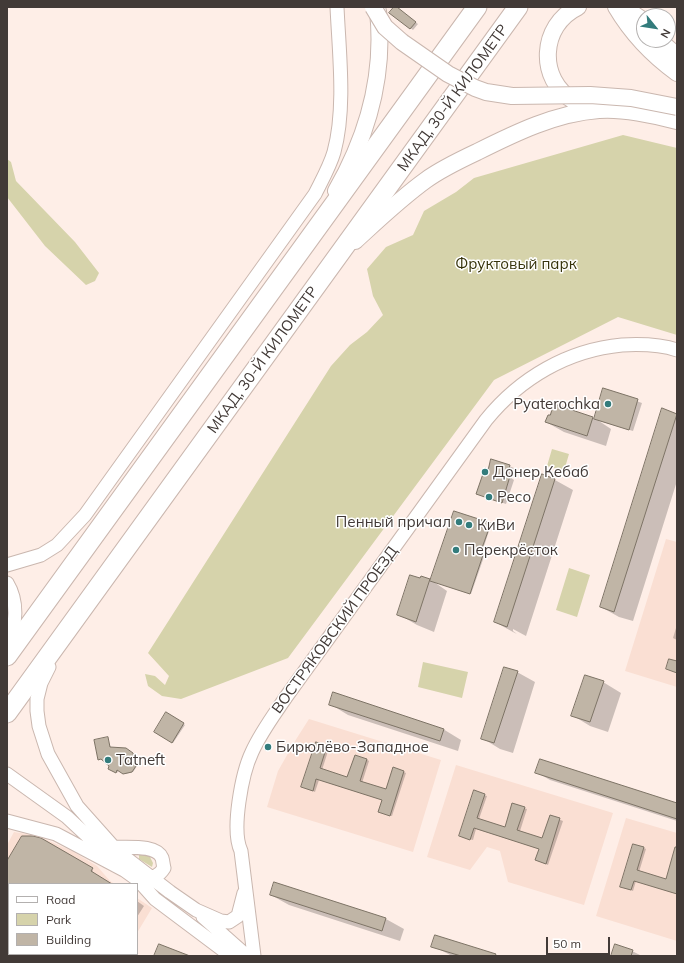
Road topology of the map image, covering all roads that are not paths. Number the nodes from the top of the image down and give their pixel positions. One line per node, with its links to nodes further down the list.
1 (337, 7): 19 (street)
2 (373, 7): 13 (main road, bridge)
3 (377, 7): 16 (main road)
4 (477, 7): 16 (highway)
5 (518, 7): 17 (highway, МКАД, 30-Й КИЛОМЕТР)
6 (578, 7): 14 (main road)
7 (616, 7): 12 (main road)
8 (623, 7): 9 (main road)
9 (636, 15)
10 (668, 48): 11 (main road)
11 (677, 56)
12 (677, 72)
13 (677, 107)
14 (600, 109): 15 (main road); 17 (main road)
15 (677, 121)
16 (311, 237): 23 (highway)
17 (338, 257): 21 (highway, МКАД, 30-Й КИЛОМЕТР)
18 (677, 350): 32 (street, ВОСТРЯКОВСКИЙ ПРОЕЗД)
19 (7, 565)
20 (7, 583): 22 (street)
21 (85, 604): 24 (highway, МКАД, 30-Й КИЛОМЕТР); 28 (street)
22 (7, 644)
23 (7, 656)
24 (7, 713)
25 (7, 774): 27 (street)
26 (7, 821): 29 (street)
27 (78, 826): 28 (street); 29 (street)
28 (114, 847): 30 (street); 30 (street)
29 (124, 870): 31 (street)
30 (152, 878): 31 (street); 33 (street)
31 (138, 880): 34 (street)
32 (246, 887): 33 (street); 35 (street, ВОСТРЯКОВСКИЙ ПРОЕЗД)
33 (196, 910): 35 (street)
34 (220, 948): 35 (street); 36 (street)
35 (250, 955)
36 (231, 956)

